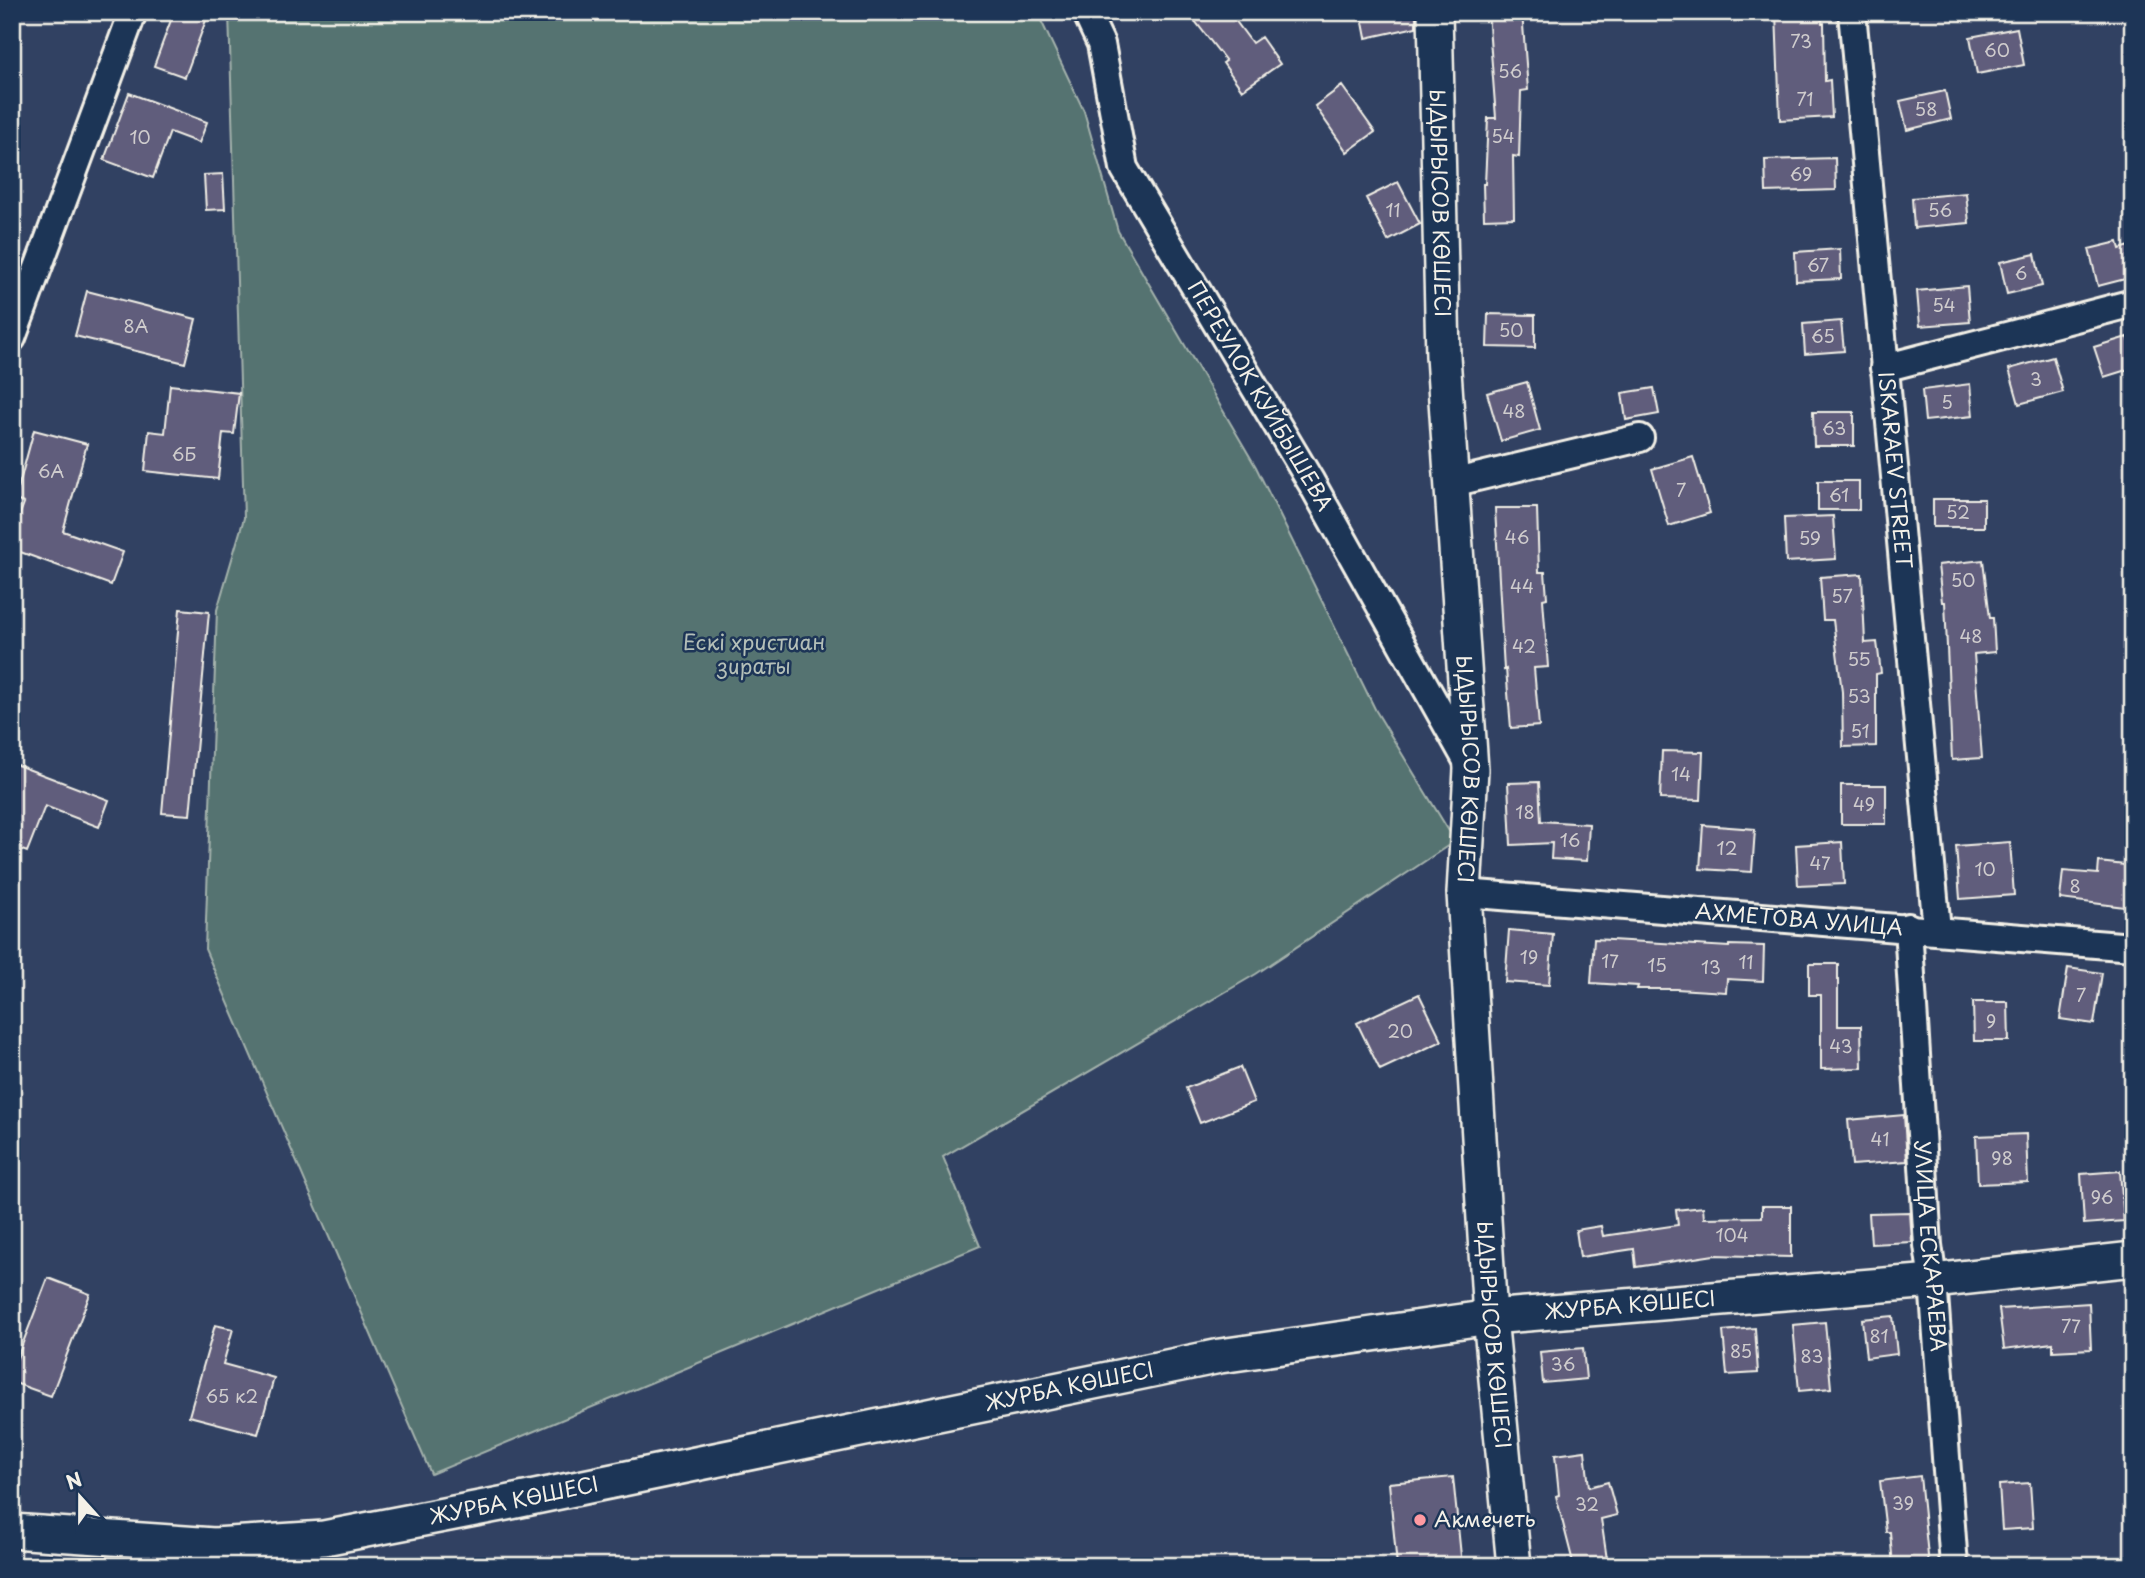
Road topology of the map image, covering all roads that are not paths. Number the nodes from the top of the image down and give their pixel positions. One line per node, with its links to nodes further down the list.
1 (133, 12): 6 (street)
2 (1086, 12): 10 (street, ПЕРЕУЛОК КУЙБЫШЕВА)
3 (1435, 12): 9 (street, ЫДЫРЫСОВ КӨШЕСІ)
4 (1852, 12): 7 (street, ISKARAEV STREET)
5 (2133, 303): 7 (street)
6 (12, 338)
7 (1884, 368): 13 (street, ISKARAEV STREET)
8 (1640, 438): 9 (street)
9 (1452, 483): 10 (street, ЫДЫРЫСОВ КӨШЕСІ)
10 (1471, 769): 11 (street, ЫДЫРЫСОВ КӨШЕСІ)
11 (1464, 893): 12 (street, АХМЕТОВА УЛИЦА); 17 (street, ЫДЫРЫСОВ КӨШЕСІ)
12 (1908, 927): 13 (street, АХМЕТОВА УЛИЦА); 16 (street, УЛИЦА ЕСКАРАЕВА)
13 (1937, 930): 14 (street, АХМЕТОВА УЛИЦА)
14 (2133, 947)
15 (2133, 1259): 16 (street, ЖУРБА КӨШЕСІ)
16 (1933, 1281): 17 (street, ЖУРБА КӨШЕСІ); 20 (street, УЛИЦА ЕСКАРАЕВА)
17 (1490, 1317): 18 (street, ЖУРБА КӨШЕСІ); 19 (street, ЫДЫРЫСОВ КӨШЕСІ)
18 (12, 1531)
19 (1514, 1566)
20 (1954, 1566)

